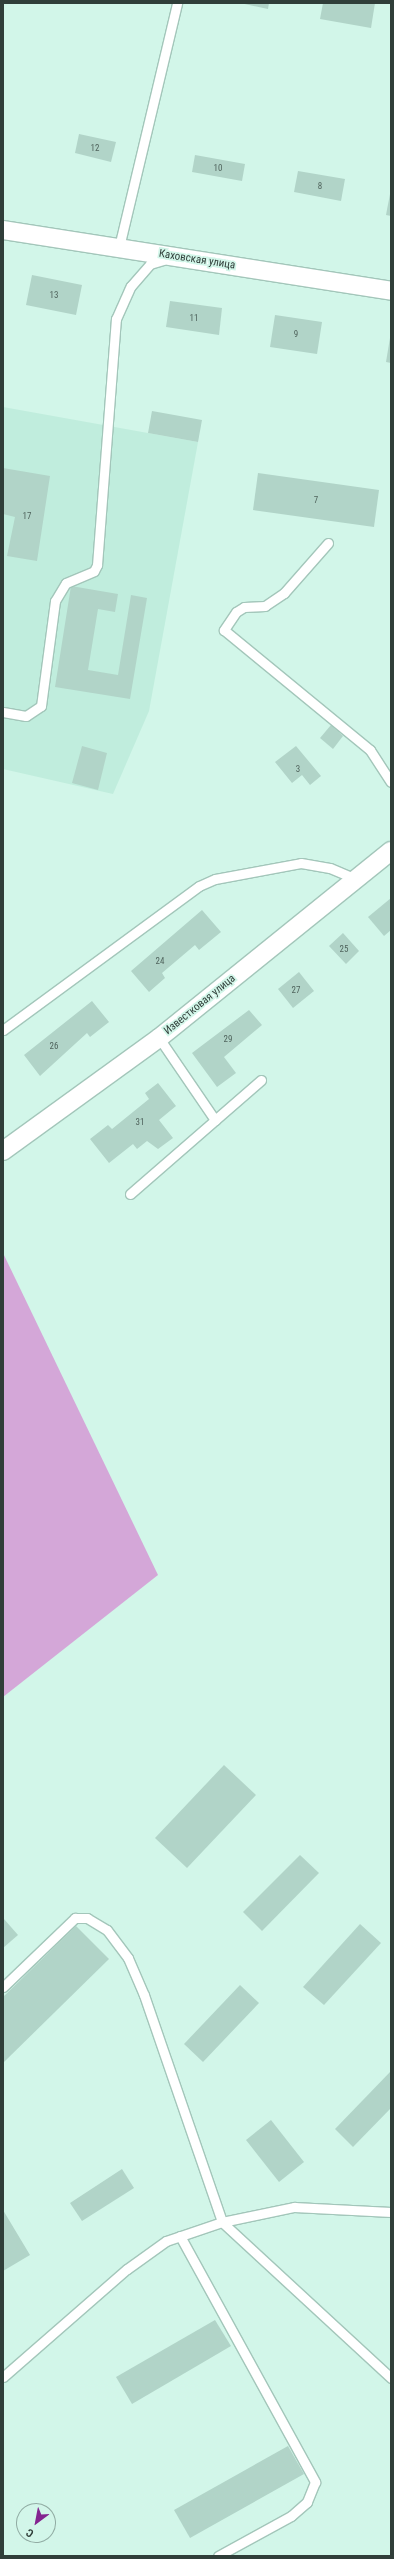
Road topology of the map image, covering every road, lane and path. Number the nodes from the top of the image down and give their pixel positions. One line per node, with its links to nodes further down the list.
1 (177, 3): 3 (lane)
2 (3, 230): 3 (street, Каховская улица)
3 (119, 247): 4 (street, Каховская улица)
4 (174, 257): 5 (street, Каховская улица); 7 (lane)
5 (391, 291)
6 (328, 542): 8 (lane)
7 (3, 712)
8 (391, 782)
9 (391, 851): 10 (street, Известковая улица)
10 (356, 879): 11 (lane); 12 (street, Известковая улица)
11 (3, 1030)
12 (159, 1038): 14 (lane); 15 (street, Известковая улица)
13 (261, 1080): 14 (lane)
14 (215, 1120): 16 (lane)
15 (3, 1152)
16 (130, 1194)
17 (3, 1987): 19 (lane)
18 (391, 2212): 19 (lane)
19 (222, 2222): 20 (lane); 22 (lane)
20 (180, 2236): 21 (lane); 23 (lane)
21 (5, 2372)
22 (391, 2378)
23 (218, 2556)

